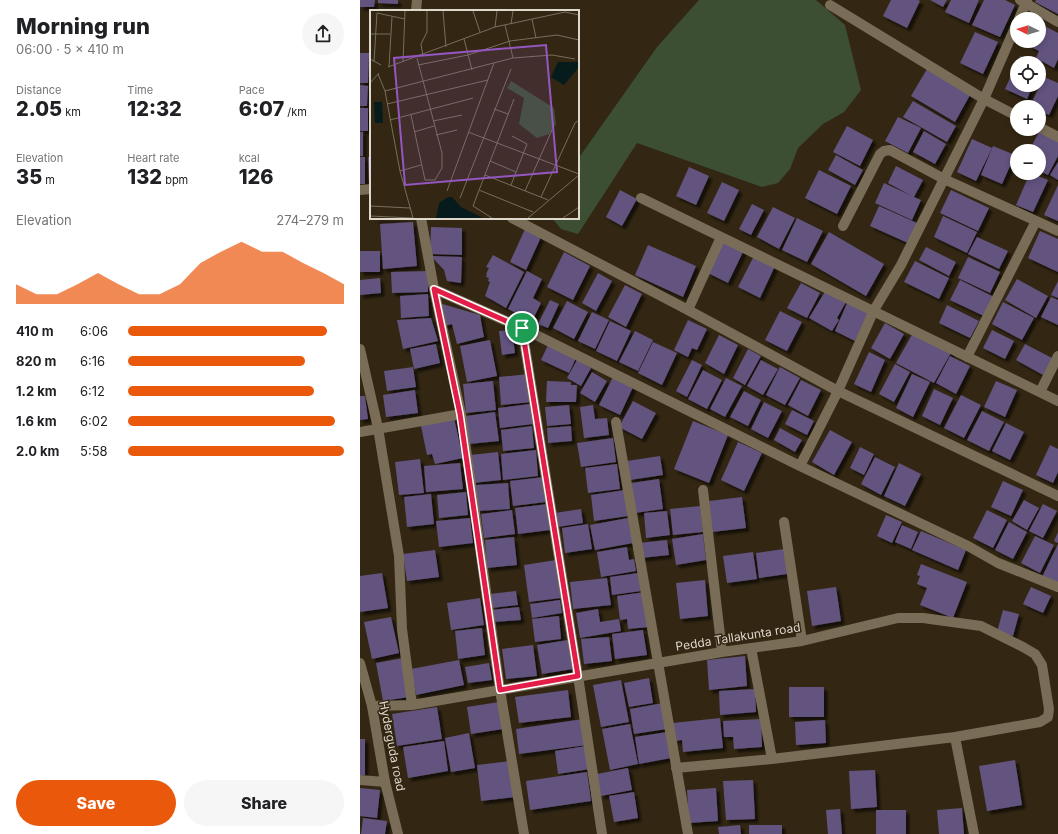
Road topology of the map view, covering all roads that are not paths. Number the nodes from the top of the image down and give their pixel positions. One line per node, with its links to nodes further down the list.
1 (417, 0): 4 (street)
2 (1024, 1): 5 (street); 6 (street)
3 (830, 5): 8 (street)
4 (416, 10)
5 (1020, 12)
6 (1058, 22)
7 (1010, 39): 8 (street)
8 (984, 99): 9 (street); 12 (street)
9 (1010, 112)
10 (1046, 131): 11 (street)
11 (1058, 137)
12 (944, 179): 18 (street); 19 (street); 24 (street)
13 (370, 189): 14 (street)
14 (360, 190)
15 (641, 198): 21 (street)
16 (421, 219): 22 (street)
17 (514, 219): 23 (street)
18 (1036, 220): 20 (street); 28 (street)
19 (843, 226)
20 (1058, 231)
21 (721, 237): 23 (street); 24 (street)
22 (434, 289): 25 (street); 32 (street)
23 (688, 310): 29 (street)
24 (874, 310): 28 (street); 29 (street)
25 (522, 328): 36 (street); 46 (street)
26 (360, 349): 34 (street)
27 (1058, 356): 30 (street)
28 (967, 357): 30 (street)
29 (838, 391): 36 (street); 38 (street)
30 (1040, 392): 31 (street)
31 (1058, 401)
32 (460, 414): 34 (street); 47 (street)
33 (616, 422): 44 (street)
34 (378, 428): 35 (street); 48 (street)
35 (360, 432)
36 (800, 466): 40 (street)
37 (703, 490): 43 (street)
38 (1058, 496)
39 (784, 522): 41 (street)
40 (1058, 587)
41 (802, 641): 42 (street, Pedda Tallakunta road); 50 (street, Pedda Tallakunta road)
42 (751, 648): 43 (street, Pedda Tallakunta road); 51 (street)
43 (722, 652): 44 (street, Pedda Tallakunta road)
44 (658, 663): 46 (street, Pedda Tallakunta road); 52 (street)
45 (361, 669): 49 (street, Hyderguda road)
46 (578, 676): 47 (street, Pedda Tallakunta road); 57 (street)
47 (500, 690): 48 (street, Pedda Tallakunta road); 56 (street)
48 (412, 705): 49 (street, Pedda Tallakunta road)
49 (372, 706): 54 (street, Hyderguda road)
50 (955, 737): 51 (street); 59 (street)
51 (772, 758): 52 (street)
52 (676, 768): 58 (street)
53 (360, 780): 54 (street)
54 (384, 782): 55 (street, Hyderguda road)
55 (398, 834)
56 (524, 834)
57 (602, 834)
58 (688, 834)
59 (974, 834)

